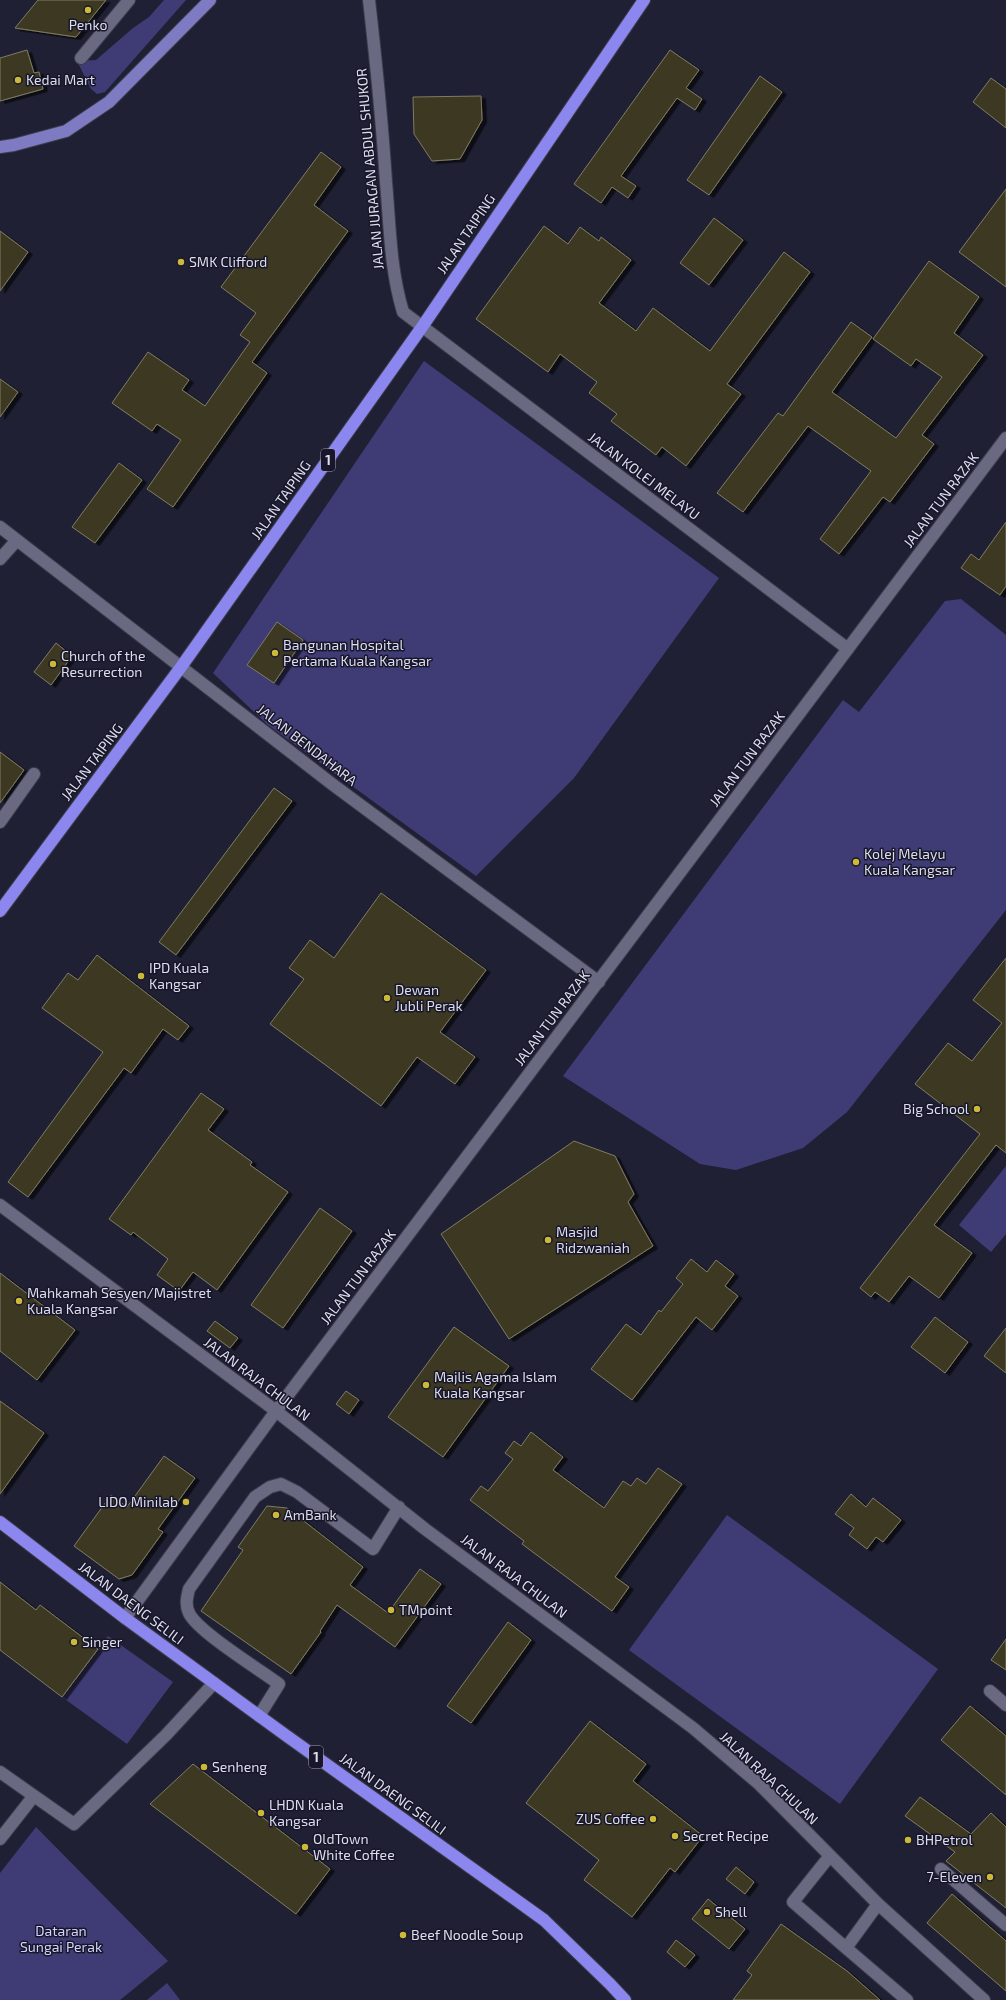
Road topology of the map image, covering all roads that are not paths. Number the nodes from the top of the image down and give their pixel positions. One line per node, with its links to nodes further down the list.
1 (129, 0): 5 (street)
2 (210, 0): 6 (main road)
3 (369, 0): 7 (street, JALAN JURAGAN ABDUL SHUKOR)
4 (644, 0): 7 (highway, JALAN TAIPING / 1)
5 (81, 58)
6 (0, 147)
7 (422, 326): 12 (street, JALAN KOLEJ MELAYU); 13 (highway, JALAN TAIPING / 1)
8 (1006, 438): 12 (street, JALAN TUN RAZAK)
9 (0, 527): 10 (street, JALAN BENDAHARA)
10 (17, 540): 11 (street); 13 (street, JALAN BENDAHARA)
11 (0, 559)
12 (848, 649): 17 (street, JALAN TUN RAZAK)
13 (181, 667): 16 (highway, JALAN TAIPING / 1); 17 (street, JALAN BENDAHARA)
14 (34, 774): 15 (street)
15 (0, 822)
16 (0, 911)
17 (599, 982): 19 (street, JALAN TUN RAZAK)
18 (0, 1205): 19 (street, JALAN RAJA CHULAN)
19 (276, 1412): 20 (street, JALAN RAJA CHULAN); 22 (street, JALAN TUN RAZAK)
20 (399, 1507): 26 (street); 30 (street, JALAN RAJA CHULAN)
21 (0, 1522): 22 (highway, JALAN DAENG SELILI / 1)
22 (126, 1618): 23 (highway, JALAN DAENG SELILI / 1)
23 (214, 1683): 26 (highway, JALAN DAENG SELILI / 1); 28 (street)
24 (990, 1691): 25 (street)
25 (1006, 1705)
26 (259, 1716): 35 (highway, JALAN DAENG SELILI / 1)
27 (0, 1772): 28 (street)
28 (33, 1797): 29 (street)
29 (0, 1839)
30 (829, 1856): 32 (street, JALAN RAJA CHULAN); 34 (street)
31 (941, 1869): 33 (street)
32 (878, 1904): 34 (street); 37 (street, JALAN RAJA CHULAN)
33 (1006, 1925)
34 (846, 1948): 36 (street)
35 (624, 2000)
36 (907, 2000)
37 (984, 2000)

